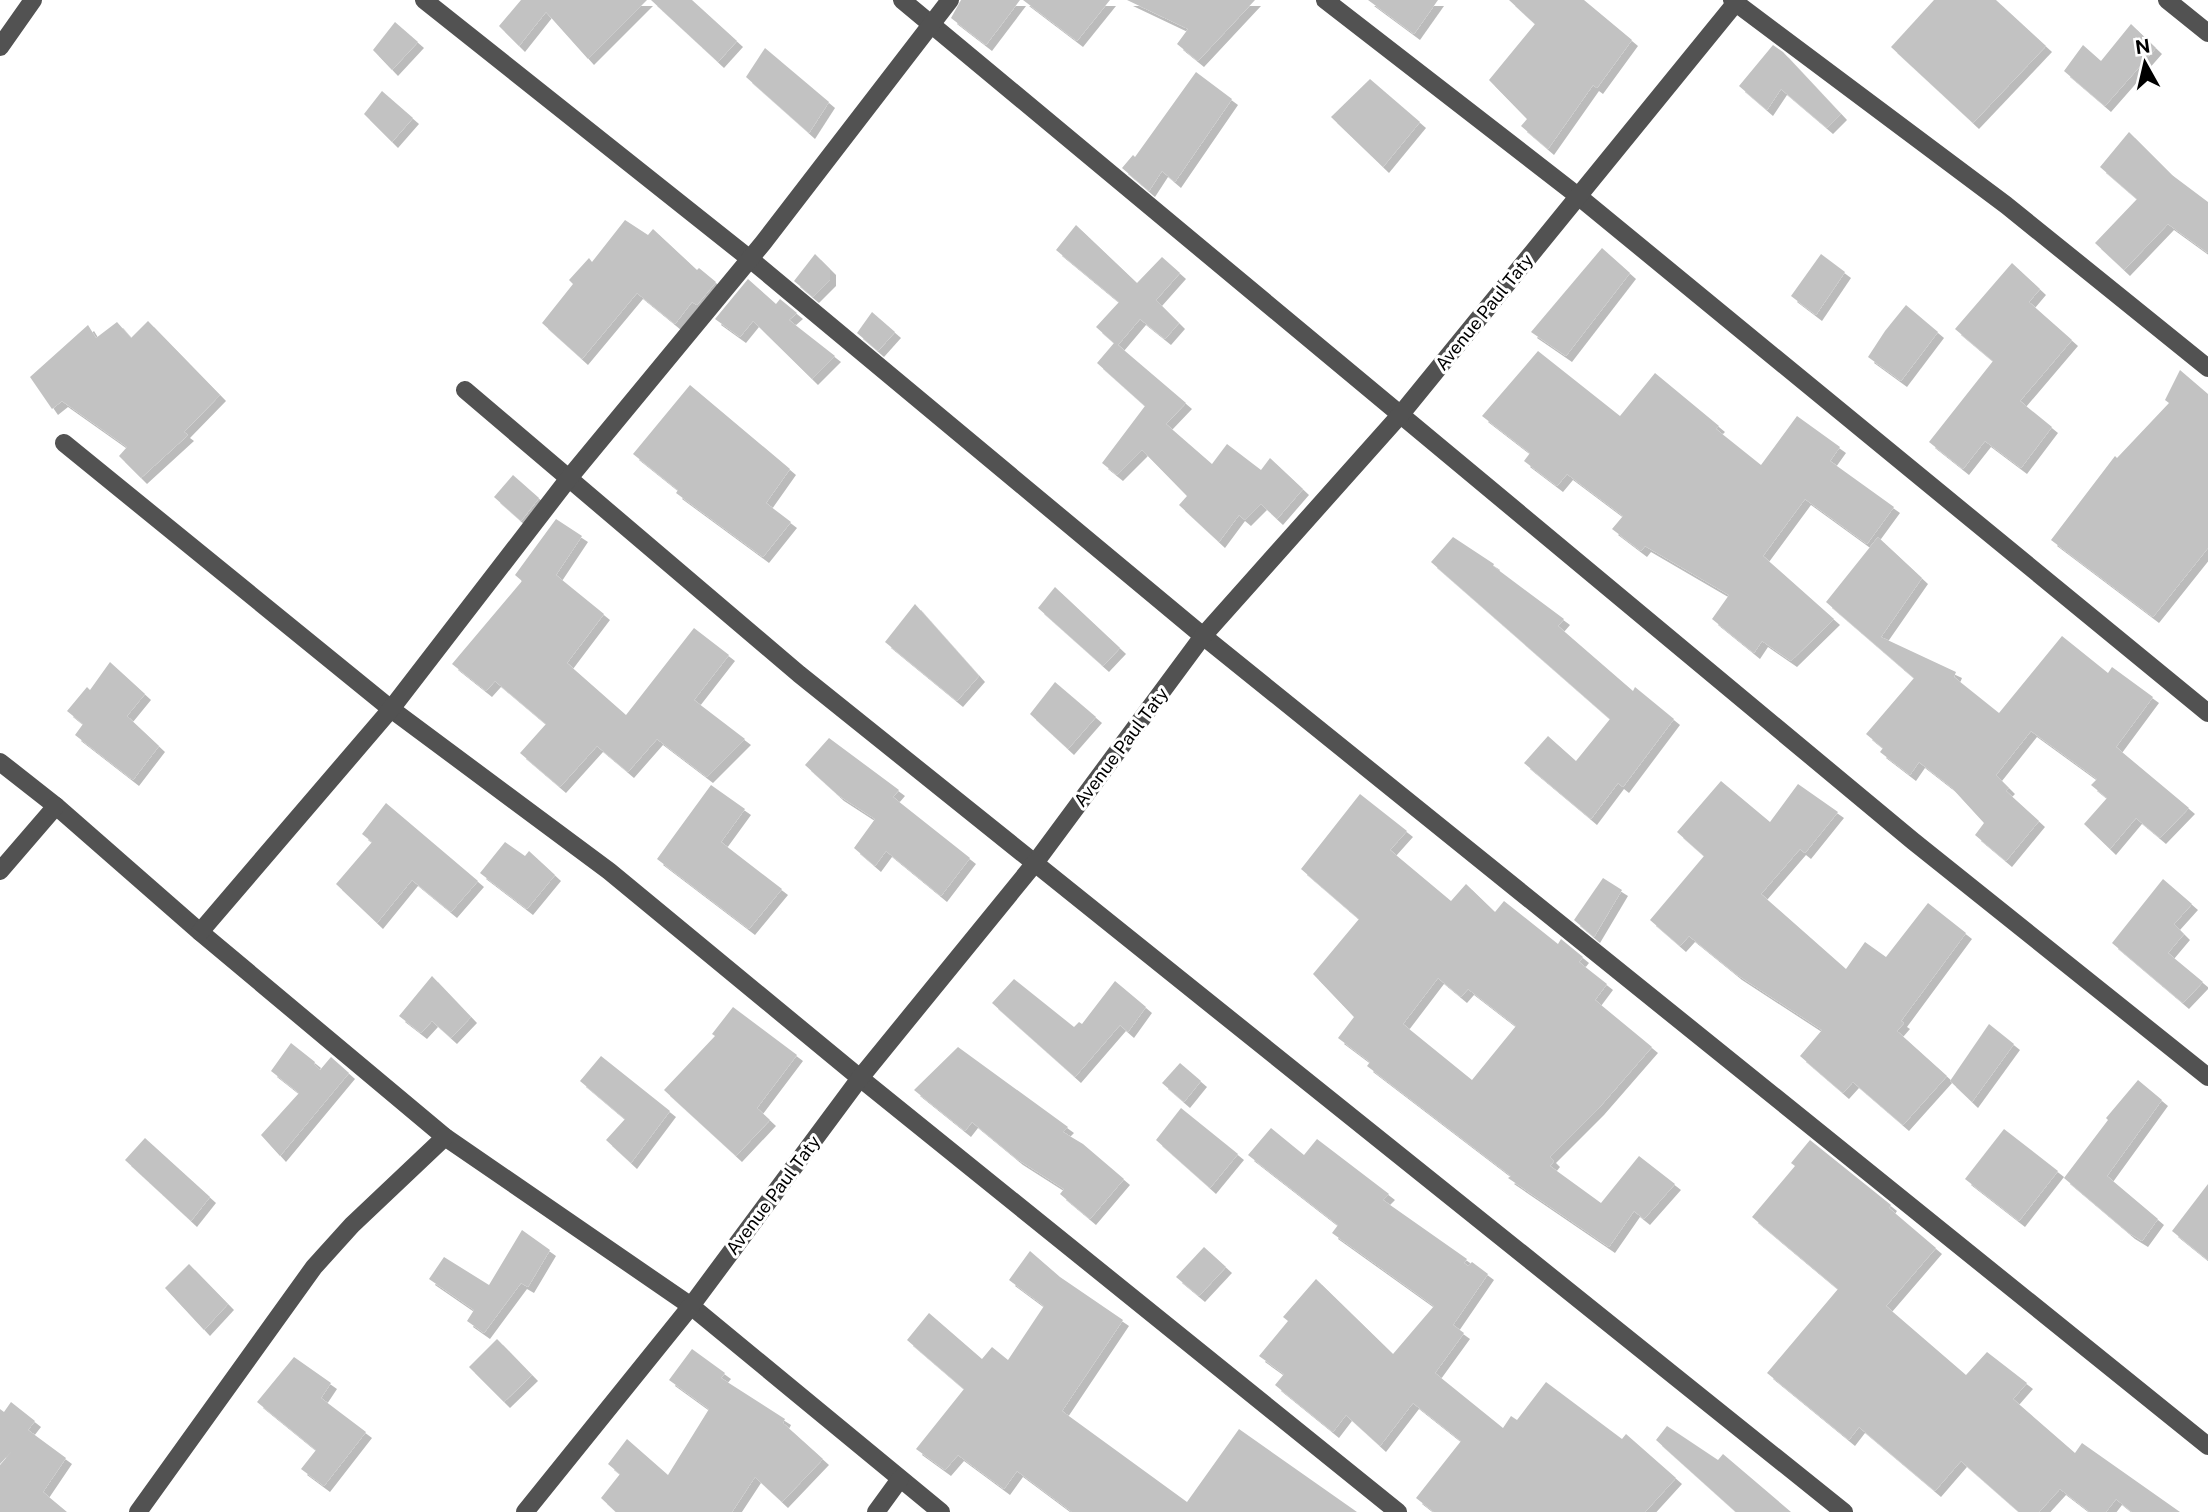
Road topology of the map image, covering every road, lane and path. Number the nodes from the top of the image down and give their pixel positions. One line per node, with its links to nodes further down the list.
1 (33, 0): 10 (street)
2 (424, 0): 12 (street)
3 (902, 0): 8 (street)
4 (950, 0): 8 (street)
5 (1325, 0): 11 (street)
6 (2167, 0): 9 (street)
7 (1735, 1): 11 (street, Avenue Paul Taty); 13 (street)
8 (931, 23): 12 (street); 15 (street)
9 (2208, 33)
10 (0, 47)
11 (1578, 196): 15 (street, Avenue Paul Taty); 20 (street)
12 (750, 258): 17 (street); 18 (street)
13 (2208, 368)
14 (465, 390): 17 (street)
15 (1401, 414): 18 (street, Avenue Paul Taty); 26 (street)
16 (64, 443): 19 (street)
17 (569, 478): 19 (street); 23 (street)
18 (1203, 636): 23 (street, Avenue Paul Taty); 30 (street)
19 (391, 709): 25 (street); 27 (street)
20 (2208, 713)
21 (0, 762): 22 (street)
22 (56, 806): 24 (street); 25 (street)
23 (1035, 863): 27 (street, Avenue Paul Taty); 37 (street)
24 (0, 871)
25 (200, 932): 28 (street)
26 (2208, 1077)
27 (860, 1078): 29 (street, Avenue Paul Taty); 36 (street)
28 (445, 1136): 29 (street); 32 (street)
29 (691, 1306): 31 (street); 33 (street, Avenue Paul Taty)
30 (2208, 1446)
31 (900, 1479): 34 (street); 35 (street)
32 (138, 1512)
33 (525, 1512)
34 (876, 1512)
35 (941, 1512)
36 (1398, 1512)
37 (1844, 1512)

